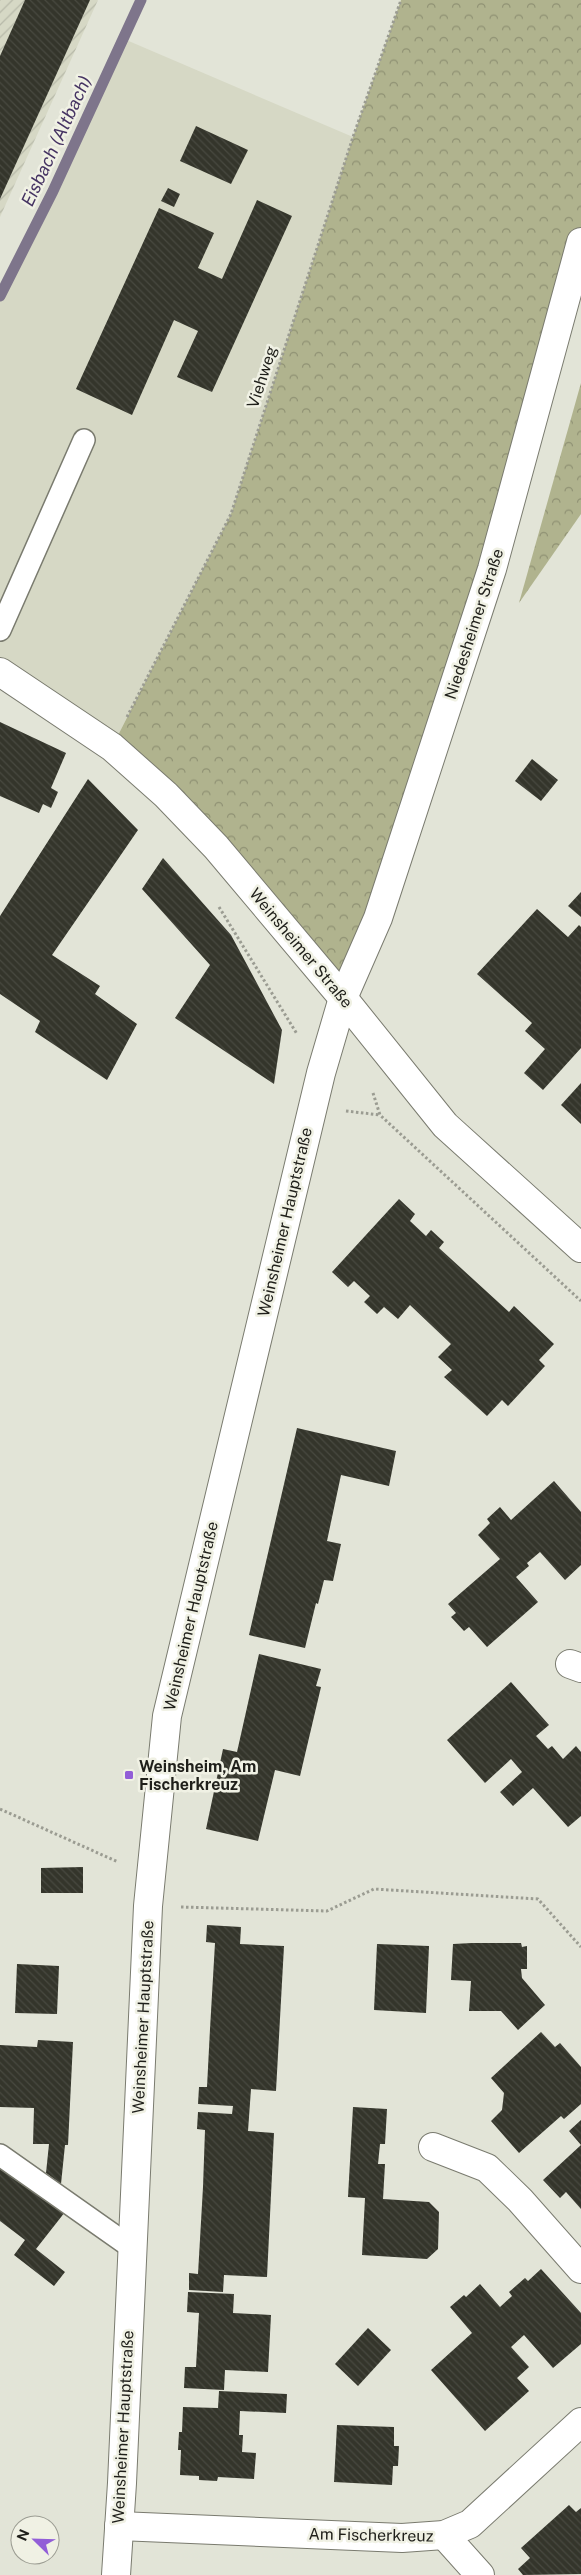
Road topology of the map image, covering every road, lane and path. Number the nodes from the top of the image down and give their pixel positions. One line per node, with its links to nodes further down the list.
1 (401, 0): 6 (path, Viehweg)
2 (581, 242): 8 (street, Niedesheimer Straße)
3 (84, 440): 4 (lane)
4 (0, 630)
5 (0, 672): 6 (street, Weinsheimer Straße)
6 (112, 747): 8 (street, Weinsheimer Straße)
7 (218, 906): 9 (path)
8 (344, 998): 9 (street, Weinsheimer Hauptstraße); 11 (street, Weinsheimer Straße)
9 (321, 1073): 10 (path); 13 (street, Weinsheimer Hauptstraße)
10 (380, 1115)
11 (579, 1243)
12 (0, 1809): 13 (path)
13 (150, 1876): 14 (street, Weinsheimer Hauptstraße)
14 (148, 1906): 15 (path); 18 (street, Weinsheimer Hauptstraße)
15 (581, 1946)
16 (432, 2147): 19 (street)
17 (0, 2155): 18 (lane)
18 (132, 2248): 21 (street, Weinsheimer Hauptstraße)
19 (581, 2268)
20 (581, 2422): 22 (street, Am Fischerkreuz)
21 (119, 2526): 22 (street, Am Fischerkreuz); 23 (street, Weinsheimer Hauptstraße)
22 (444, 2535): 24 (street)
23 (116, 2575)
24 (480, 2575)

